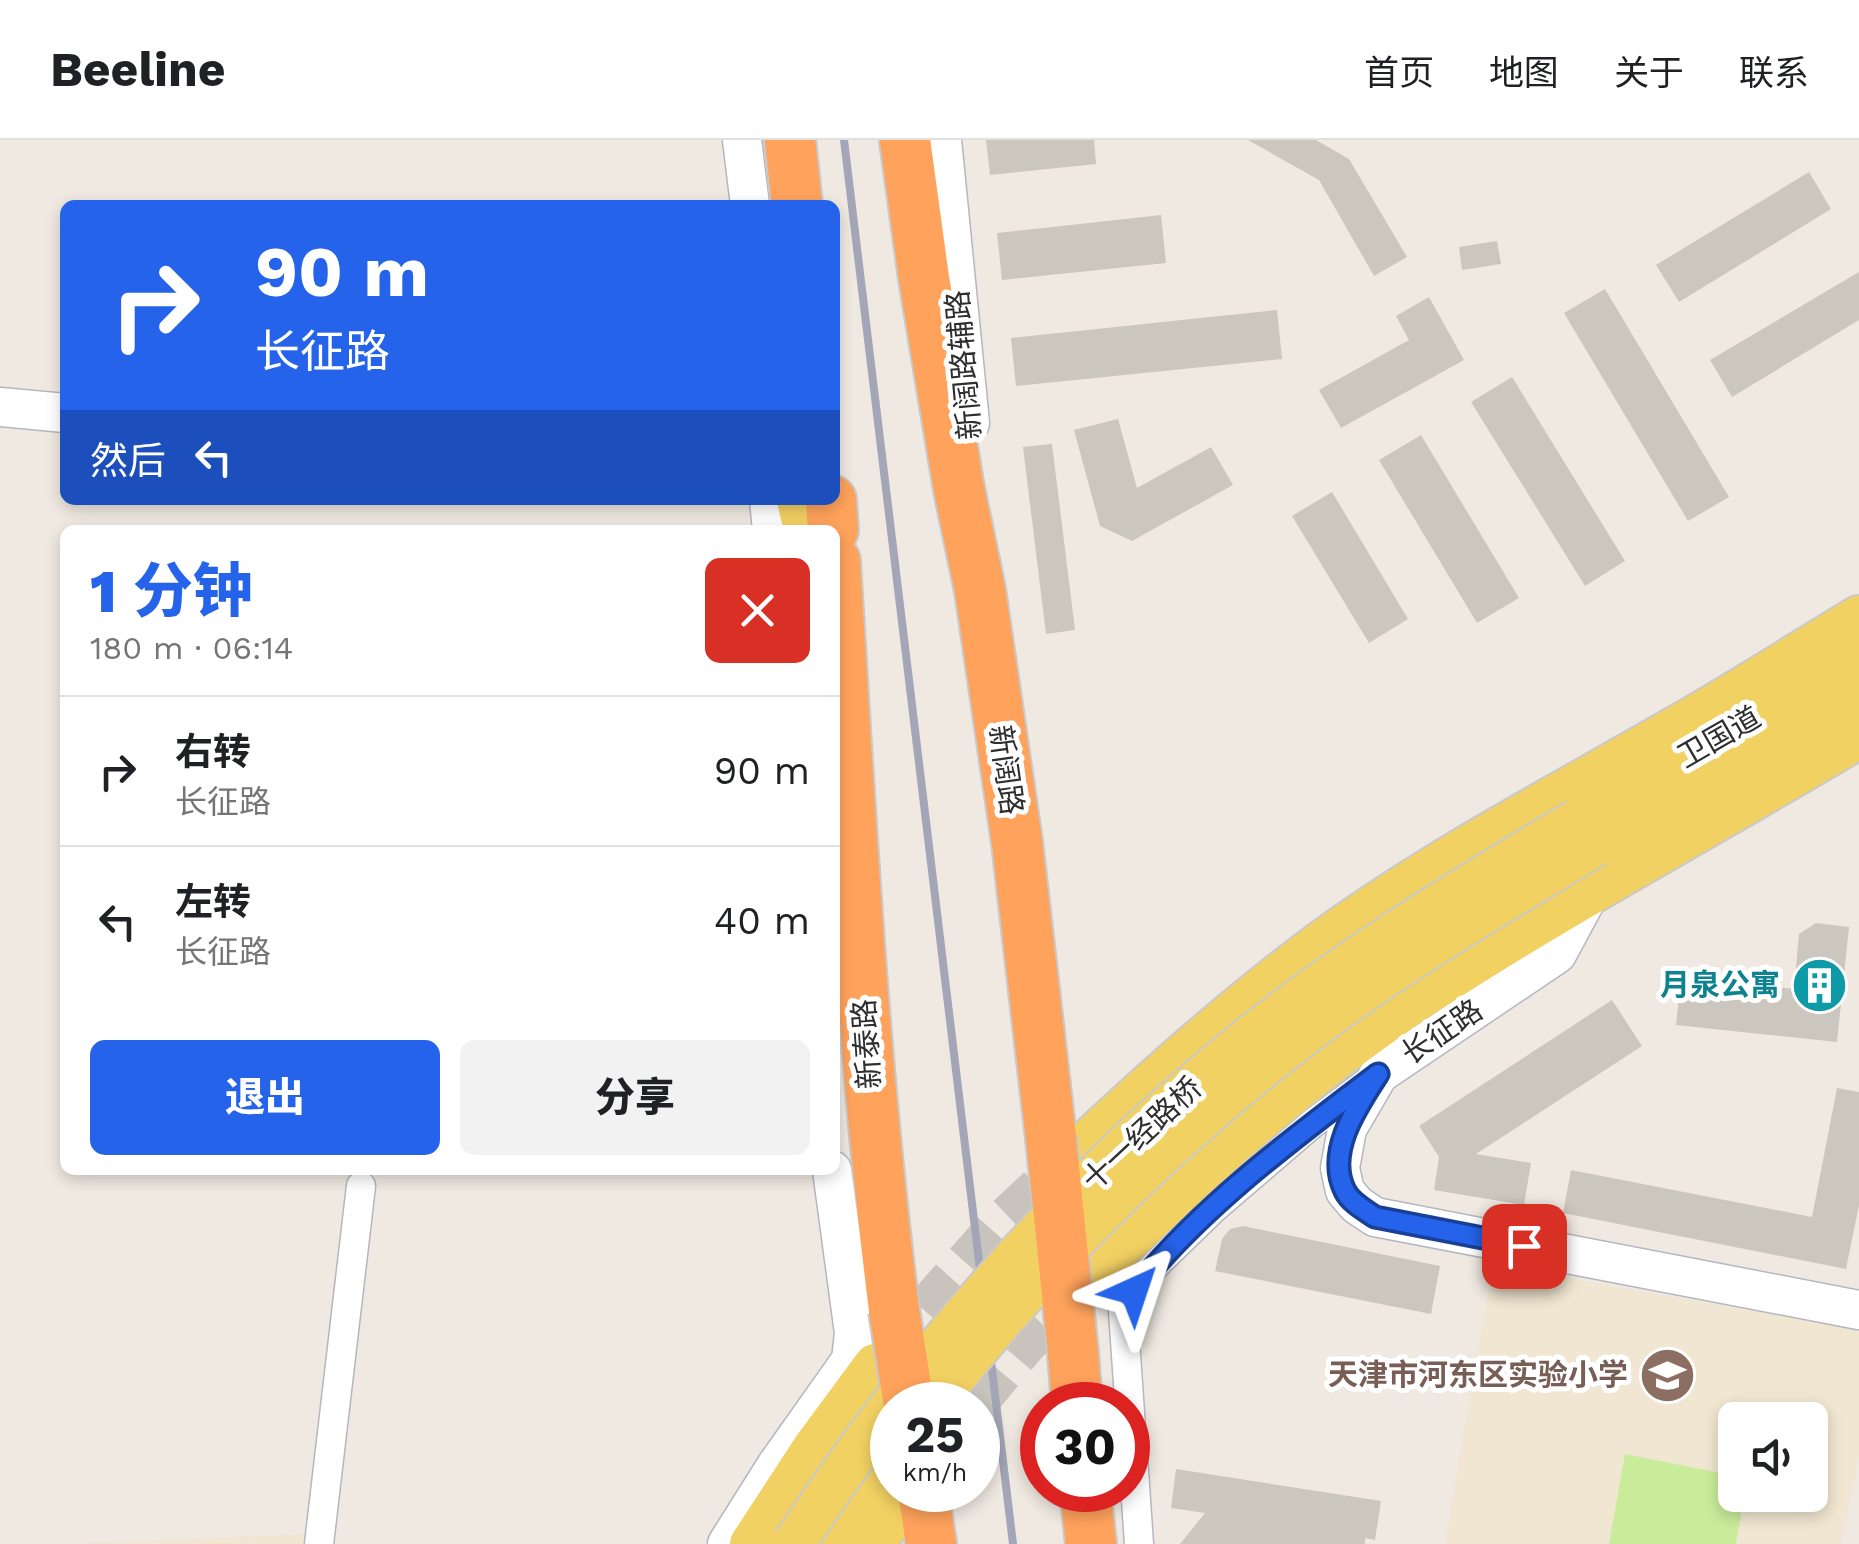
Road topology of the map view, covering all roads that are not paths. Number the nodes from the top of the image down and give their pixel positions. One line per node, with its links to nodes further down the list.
1 (742, 140): 5 (street)
2 (790, 140): 6 (highway)
3 (905, 140): 9 (highway, 新阔路)
4 (942, 140): 9 (street, 新阔路辅路)
5 (749, 200)
6 (796, 200)
7 (0, 407): 8 (street)
8 (60, 413)
9 (980, 590): 18 (highway, 新阔路)
10 (1859, 617): 15 (main road)
11 (1859, 654): 15 (main road, 卫国道)
12 (1859, 692): 15 (main road, 卫国道)
13 (840, 719): 24 (highway, 新泰路, bridge)
14 (1859, 736): 16 (main road)
15 (1572, 822): 16 (street); 18 (main road); 25 (main road, 十一经路桥, bridge); 32 (main road, 十一经路桥, bridge)
16 (1594, 888): 17 (street, 长征路); 21 (main road)
17 (1378, 1074): 22 (street, 长征路); 35 (street)
18 (1068, 1141): 26 (highway, 新阔路, bridge)
19 (833, 1175): 23 (street)
20 (361, 1186): 29 (street)
21 (1098, 1270)
22 (1859, 1310)
23 (863, 1363): 30 (street); 31 (main road)
24 (905, 1382)
25 (951, 1382)
26 (1075, 1382)
27 (870, 1488): 33 (main road)
28 (1088, 1512): 34 (highway)
29 (319, 1544)
30 (726, 1544)
31 (751, 1544)
32 (794, 1544)
33 (832, 1544)
34 (1090, 1544)
35 (1139, 1544)

